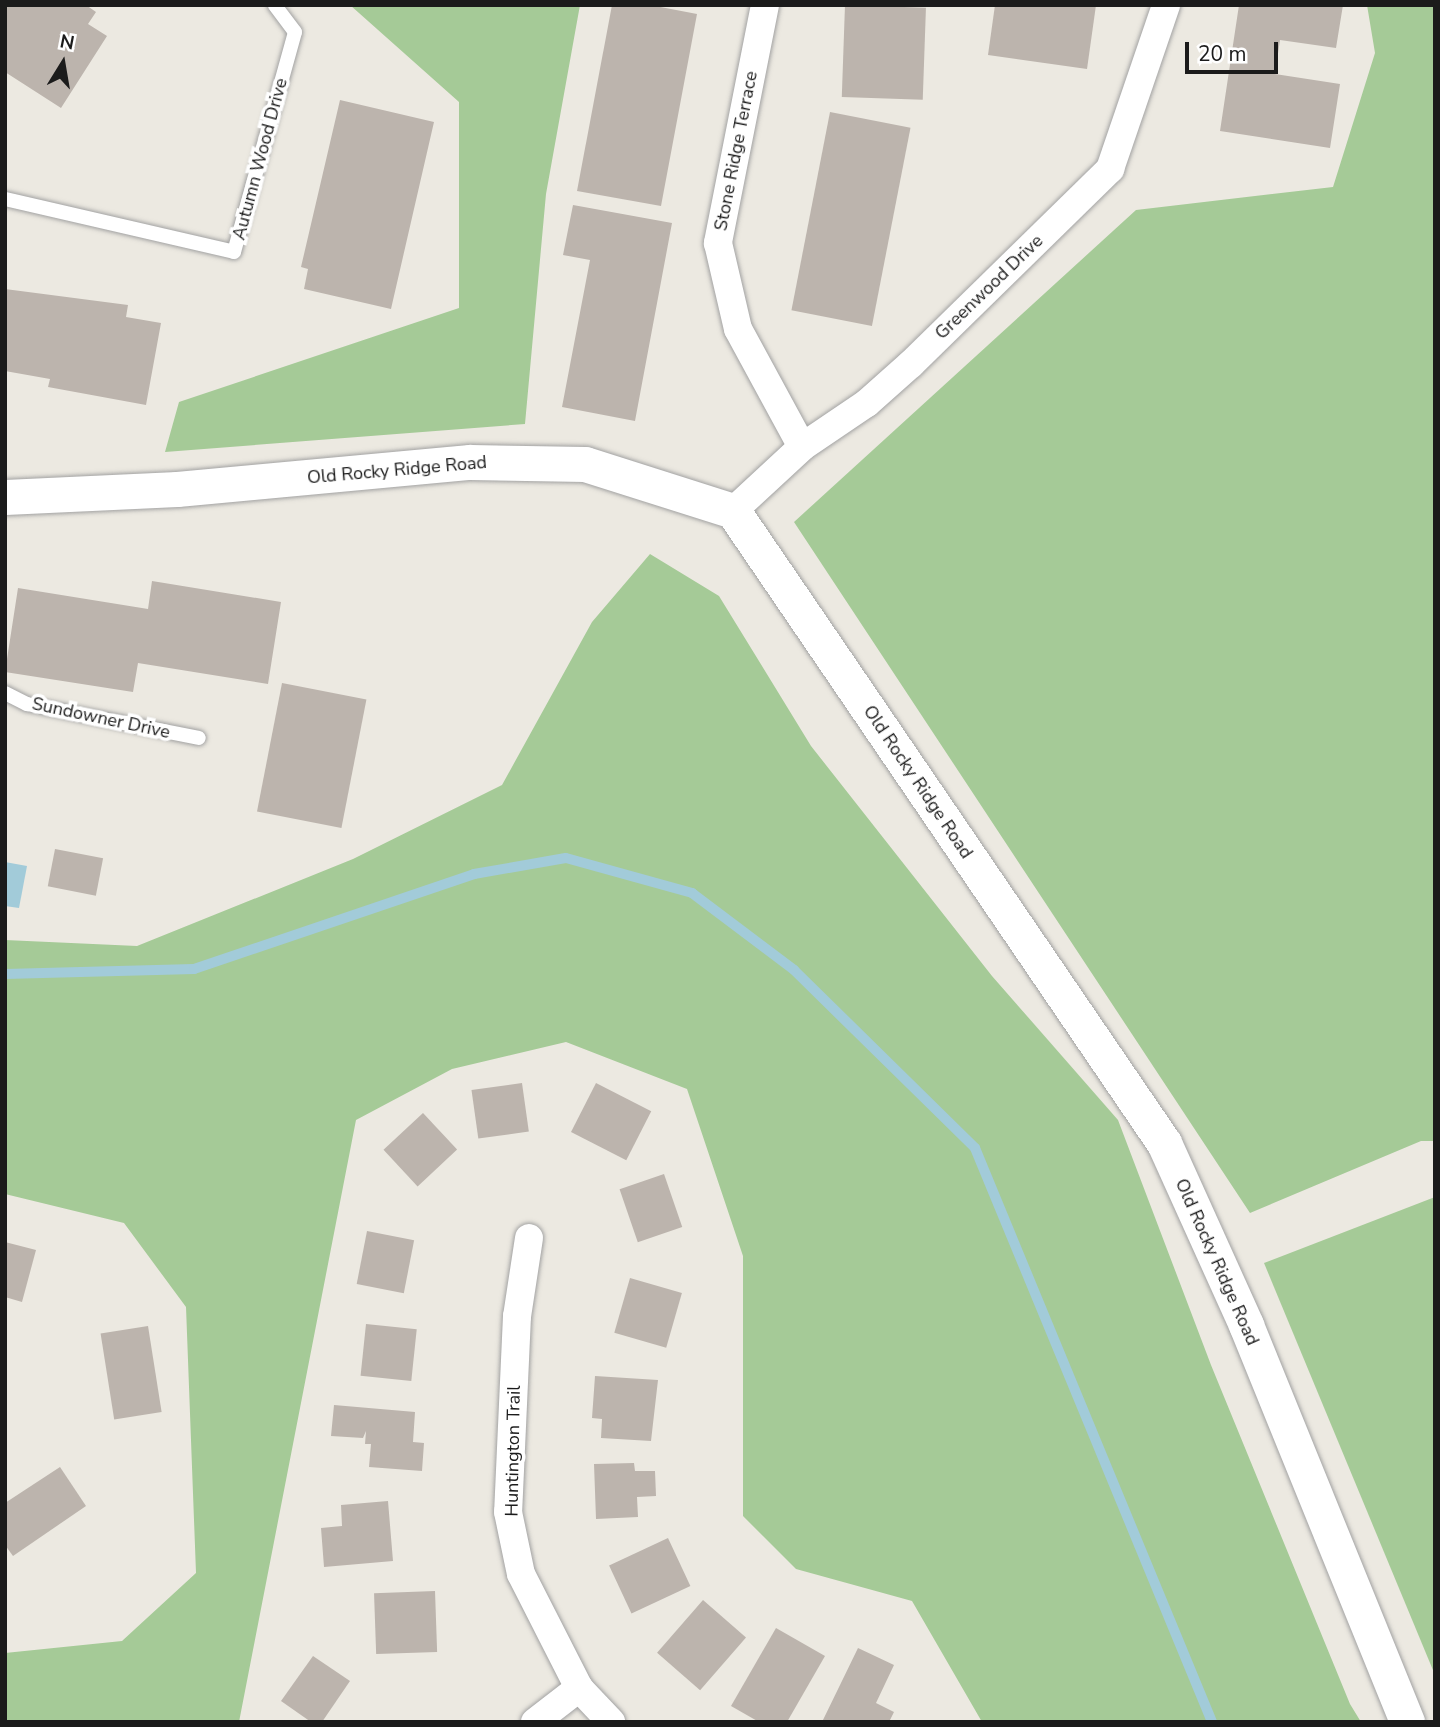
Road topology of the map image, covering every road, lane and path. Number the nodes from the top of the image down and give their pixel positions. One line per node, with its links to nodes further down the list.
1 (275, 5): 4 (lane, Autumn Wood Drive)
2 (765, 5): 5 (street, Stone Ridge Terrace)
3 (1166, 5): 5 (street, Greenwood Drive)
4 (5, 200)
5 (802, 447): 7 (street, Greenwood Drive)
6 (5, 498): 7 (street, Old Rocky Ridge Road)
7 (733, 511): 14 (street, Old Rocky Ridge Road)
8 (5, 693): 9 (lane, Sundowner Drive)
9 (199, 738)
10 (529, 1238): 11 (street, Huntington Trail)
11 (579, 1688): 12 (street); 13 (street, Huntington Trail)
12 (535, 1722)
13 (611, 1722)
14 (1407, 1722)

